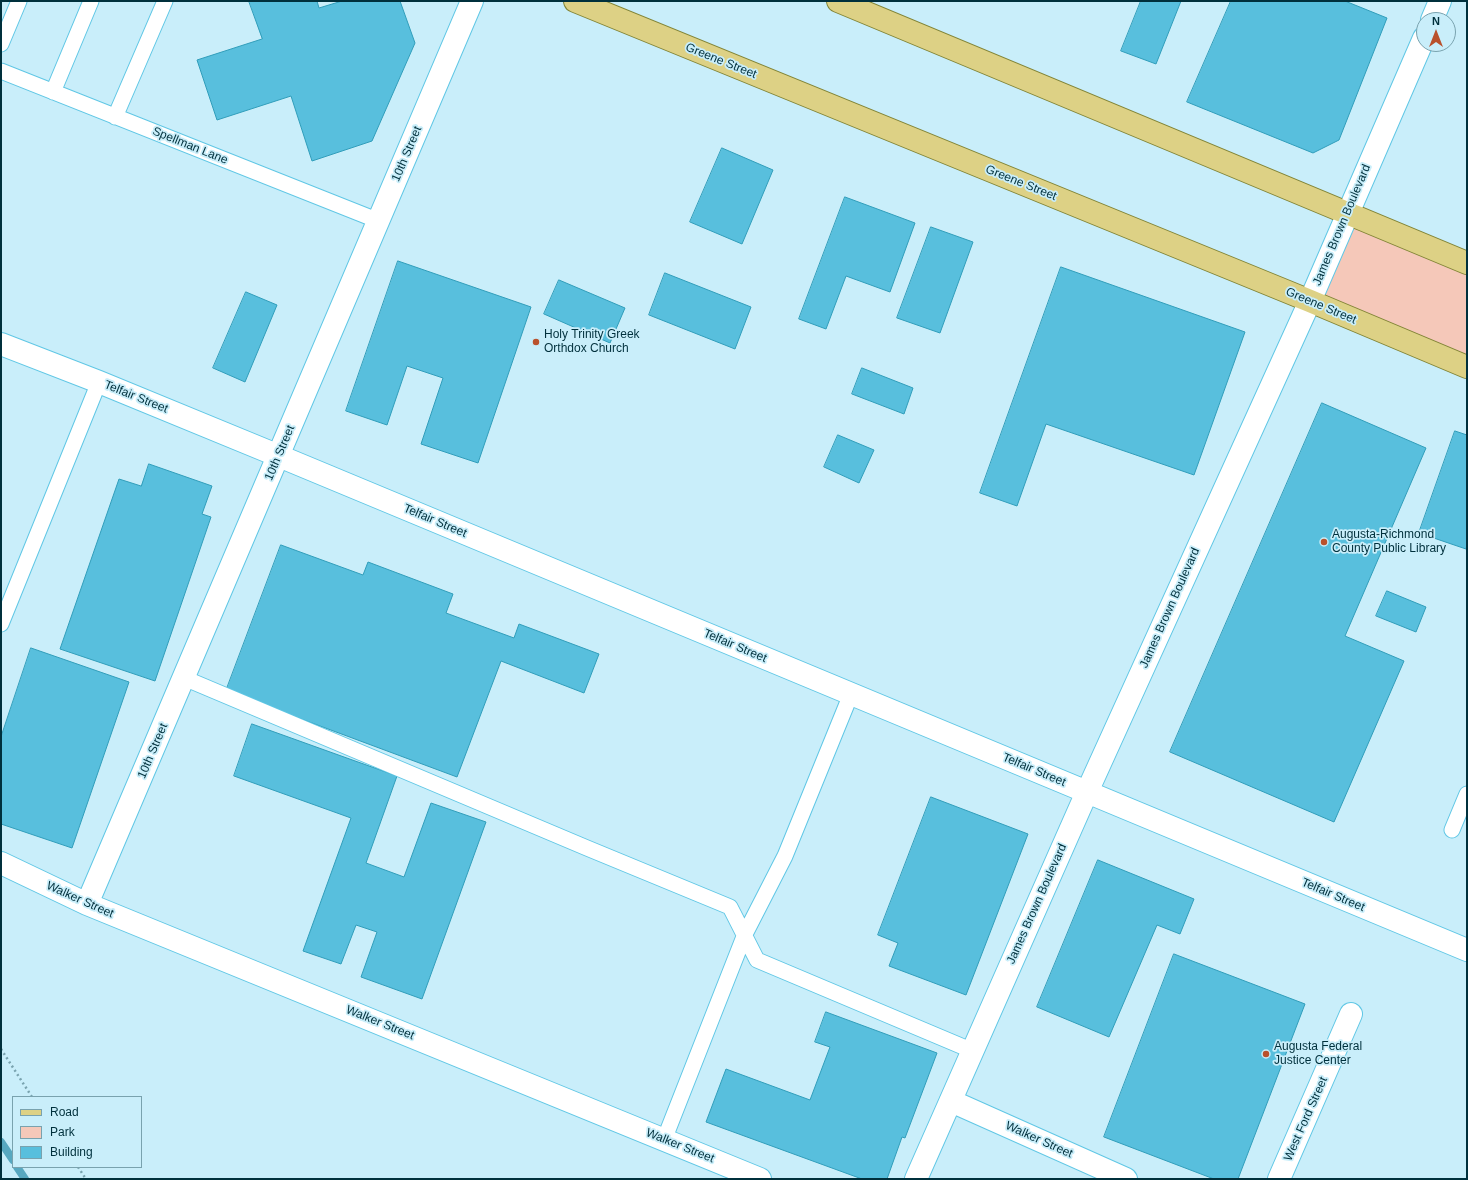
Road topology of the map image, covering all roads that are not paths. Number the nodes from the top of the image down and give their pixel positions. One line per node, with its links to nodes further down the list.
1 (19, 1): 9 (lane)
2 (91, 1): 12 (lane)
3 (165, 1): 13 (lane)
4 (472, 1): 15 (street, 10th Street)
5 (574, 1): 17 (main road, Greene Street)
6 (838, 1): 14 (main road)
7 (1440, 1): 8 (street)
8 (1435, 12)
9 (1, 44)
10 (1418, 52): 14 (street, James Brown Boulevard)
11 (1, 71): 12 (lane, Spellman Lane)
12 (53, 92): 13 (lane, Spellman Lane)
13 (115, 117): 15 (lane, Spellman Lane)
14 (1348, 213): 16 (main road); 17 (street, James Brown Boulevard)
15 (378, 221): 21 (street, 10th Street)
16 (1467, 262)
17 (1310, 301): 19 (main road, Greene Street); 25 (street, James Brown Boulevard)
18 (1, 344): 20 (street, Telfair Street)
19 (1467, 367)
20 (99, 382): 21 (street, Telfair Street); 22 (lane)
21 (279, 456): 23 (street, 10th Street); 24 (street, Telfair Street)
22 (1, 624)
23 (184, 678): 29 (street, 10th Street); 30 (lane)
24 (851, 694): 25 (street, Telfair Street); 30 (lane)
25 (1086, 792): 31 (street, Telfair Street); 33 (street, James Brown Boulevard)
26 (1467, 794): 27 (lane)
27 (1452, 830)
28 (1, 863): 29 (street, Walker Street)
29 (87, 904): 35 (street, Walker Street)
30 (745, 934): 33 (lane); 35 (lane)
31 (1467, 950)
32 (1351, 1014): 39 (street, West Ford Street)
33 (973, 1051): 34 (street, James Brown Boulevard)
34 (951, 1101): 37 (street, James Brown Boulevard); 38 (street, Walker Street)
35 (664, 1140): 36 (street, Walker Street)
36 (760, 1179)
37 (916, 1179)
38 (1126, 1179)
39 (1279, 1179)

